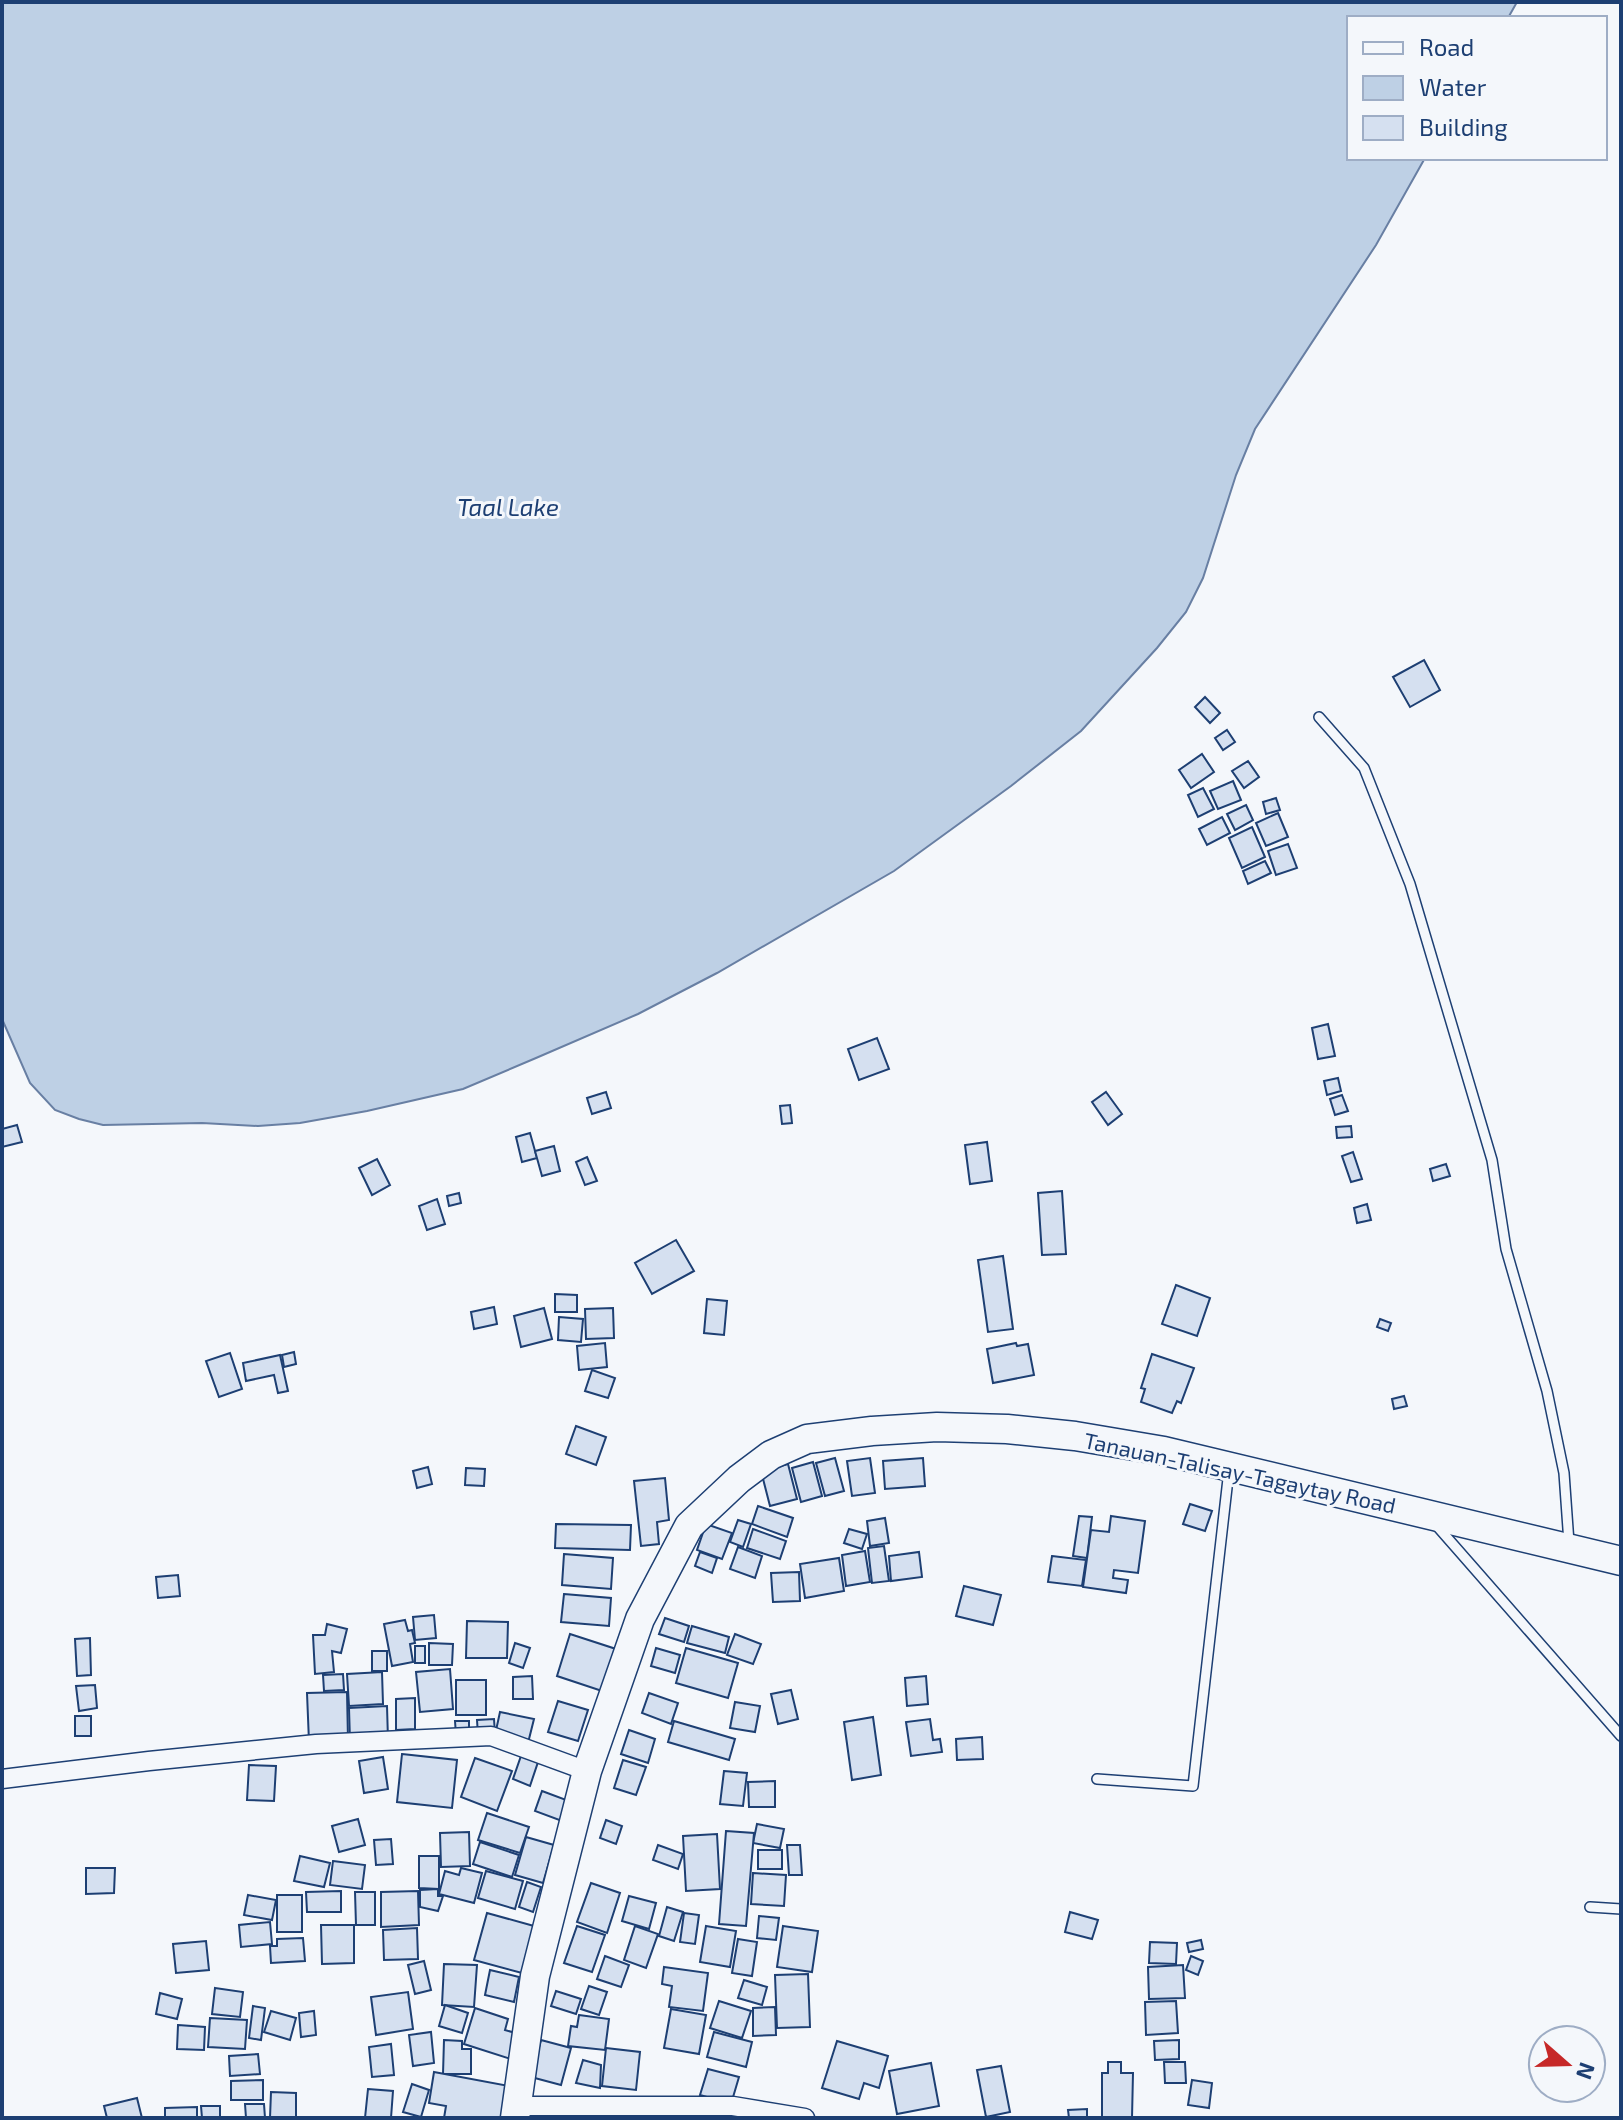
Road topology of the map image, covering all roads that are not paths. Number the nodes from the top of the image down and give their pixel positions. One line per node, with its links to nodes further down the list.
1 (1319, 717): 4 (lane)
2 (1230, 1466): 3 (main road, Tanauan-Talisay-Tagaytay Road); 7 (main road, Tanauan-Talisay-Tagaytay Road); 9 (lane)
3 (1427, 1514): 4 (main road, Tanauan-Talisay-Tagaytay Road); 6 (lane)
4 (1570, 1549): 5 (main road, Tanauan-Talisay-Tagaytay Road)
5 (1621, 1561)
6 (1621, 1736)
7 (587, 1771): 8 (street); 12 (main road, Tanauan-Talisay-Tagaytay Road)
8 (2, 1779)
9 (1097, 1779)
10 (1590, 1907): 11 (lane)
11 (1621, 1909)
12 (516, 2112): 13 (street)
13 (805, 2118)

